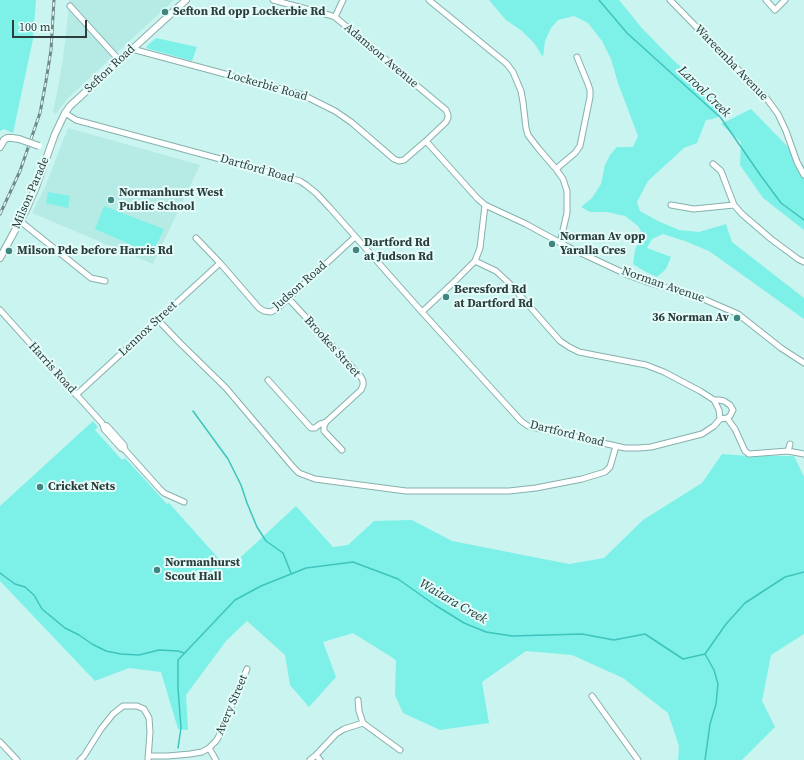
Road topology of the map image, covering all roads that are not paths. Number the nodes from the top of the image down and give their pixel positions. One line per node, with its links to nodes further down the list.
1 (186, 0): 10 (street, Sefton Road)
2 (274, 0): 9 (street, Adamson Avenue)
3 (343, 0): 9 (street)
4 (429, 0): 18 (street)
5 (670, 0): 19 (street, Wareemba Avenue)
6 (766, 0): 7 (street)
7 (785, 0)
8 (70, 6): 12 (street)
9 (335, 17): 14 (street, Adamson Avenue)
10 (132, 49): 12 (street, Sefton Road); 14 (street, Lockerbie Road)
11 (576, 57): 18 (street)
12 (120, 60): 13 (street, Sefton Road)
13 (65, 113): 16 (street, Sefton Road); 24 (street, Dartford Road)
14 (426, 141): 20 (street, Norman Avenue)
15 (0, 147): 16 (street, bridge)
16 (50, 149): 23 (street, Milson Parade)
17 (713, 164): 22 (street)
18 (556, 169): 26 (street)
19 (804, 175)
20 (486, 205): 26 (street, Norman Avenue); 28 (street)
21 (671, 205): 22 (street)
22 (734, 205): 29 (street)
23 (20, 221): 27 (street, Milson Parade); 31 (street)
24 (356, 237): 32 (street, Judson Road); 34 (street, Dartford Road)
25 (196, 238): 30 (street, Judson Road)
26 (560, 243): 36 (street, Norman Avenue)
27 (0, 258)
28 (475, 261): 34 (street); 39 (street)
29 (804, 262)
30 (220, 263): 32 (street, Judson Road); 35 (street, Lennox Street)
31 (105, 281)
32 (288, 298): 42 (street, Brookes Street)
33 (0, 310): 38 (street, Harris Road)
34 (422, 312): 44 (street, Dartford Road)
35 (158, 320): 38 (street, Lennox Street); 44 (street, Dartford Road)
36 (804, 363)
37 (268, 380): 42 (street)
38 (76, 395): 48 (street, Harris Road)
39 (714, 400): 40 (street); 41 (street)
40 (727, 418): 41 (street); 46 (street)
41 (720, 419): 44 (street)
42 (326, 422): 45 (street)
43 (790, 444): 46 (street)
44 (616, 446)
45 (342, 450)
46 (788, 451): 47 (street)
47 (804, 454)
48 (184, 502)
49 (247, 669): 54 (street, Avery Street)
50 (592, 696): 63 (street)
51 (358, 700): 52 (street)
52 (364, 723): 55 (street); 56 (street)
53 (0, 742): 58 (street)
54 (209, 748): 57 (street, Avery Street); 60 (street)
55 (400, 750)
56 (316, 755): 61 (street); 62 (street)
57 (148, 758): 59 (street)
58 (17, 760)
59 (80, 760)
60 (216, 760)
61 (310, 760)
62 (320, 760)
63 (638, 760)

